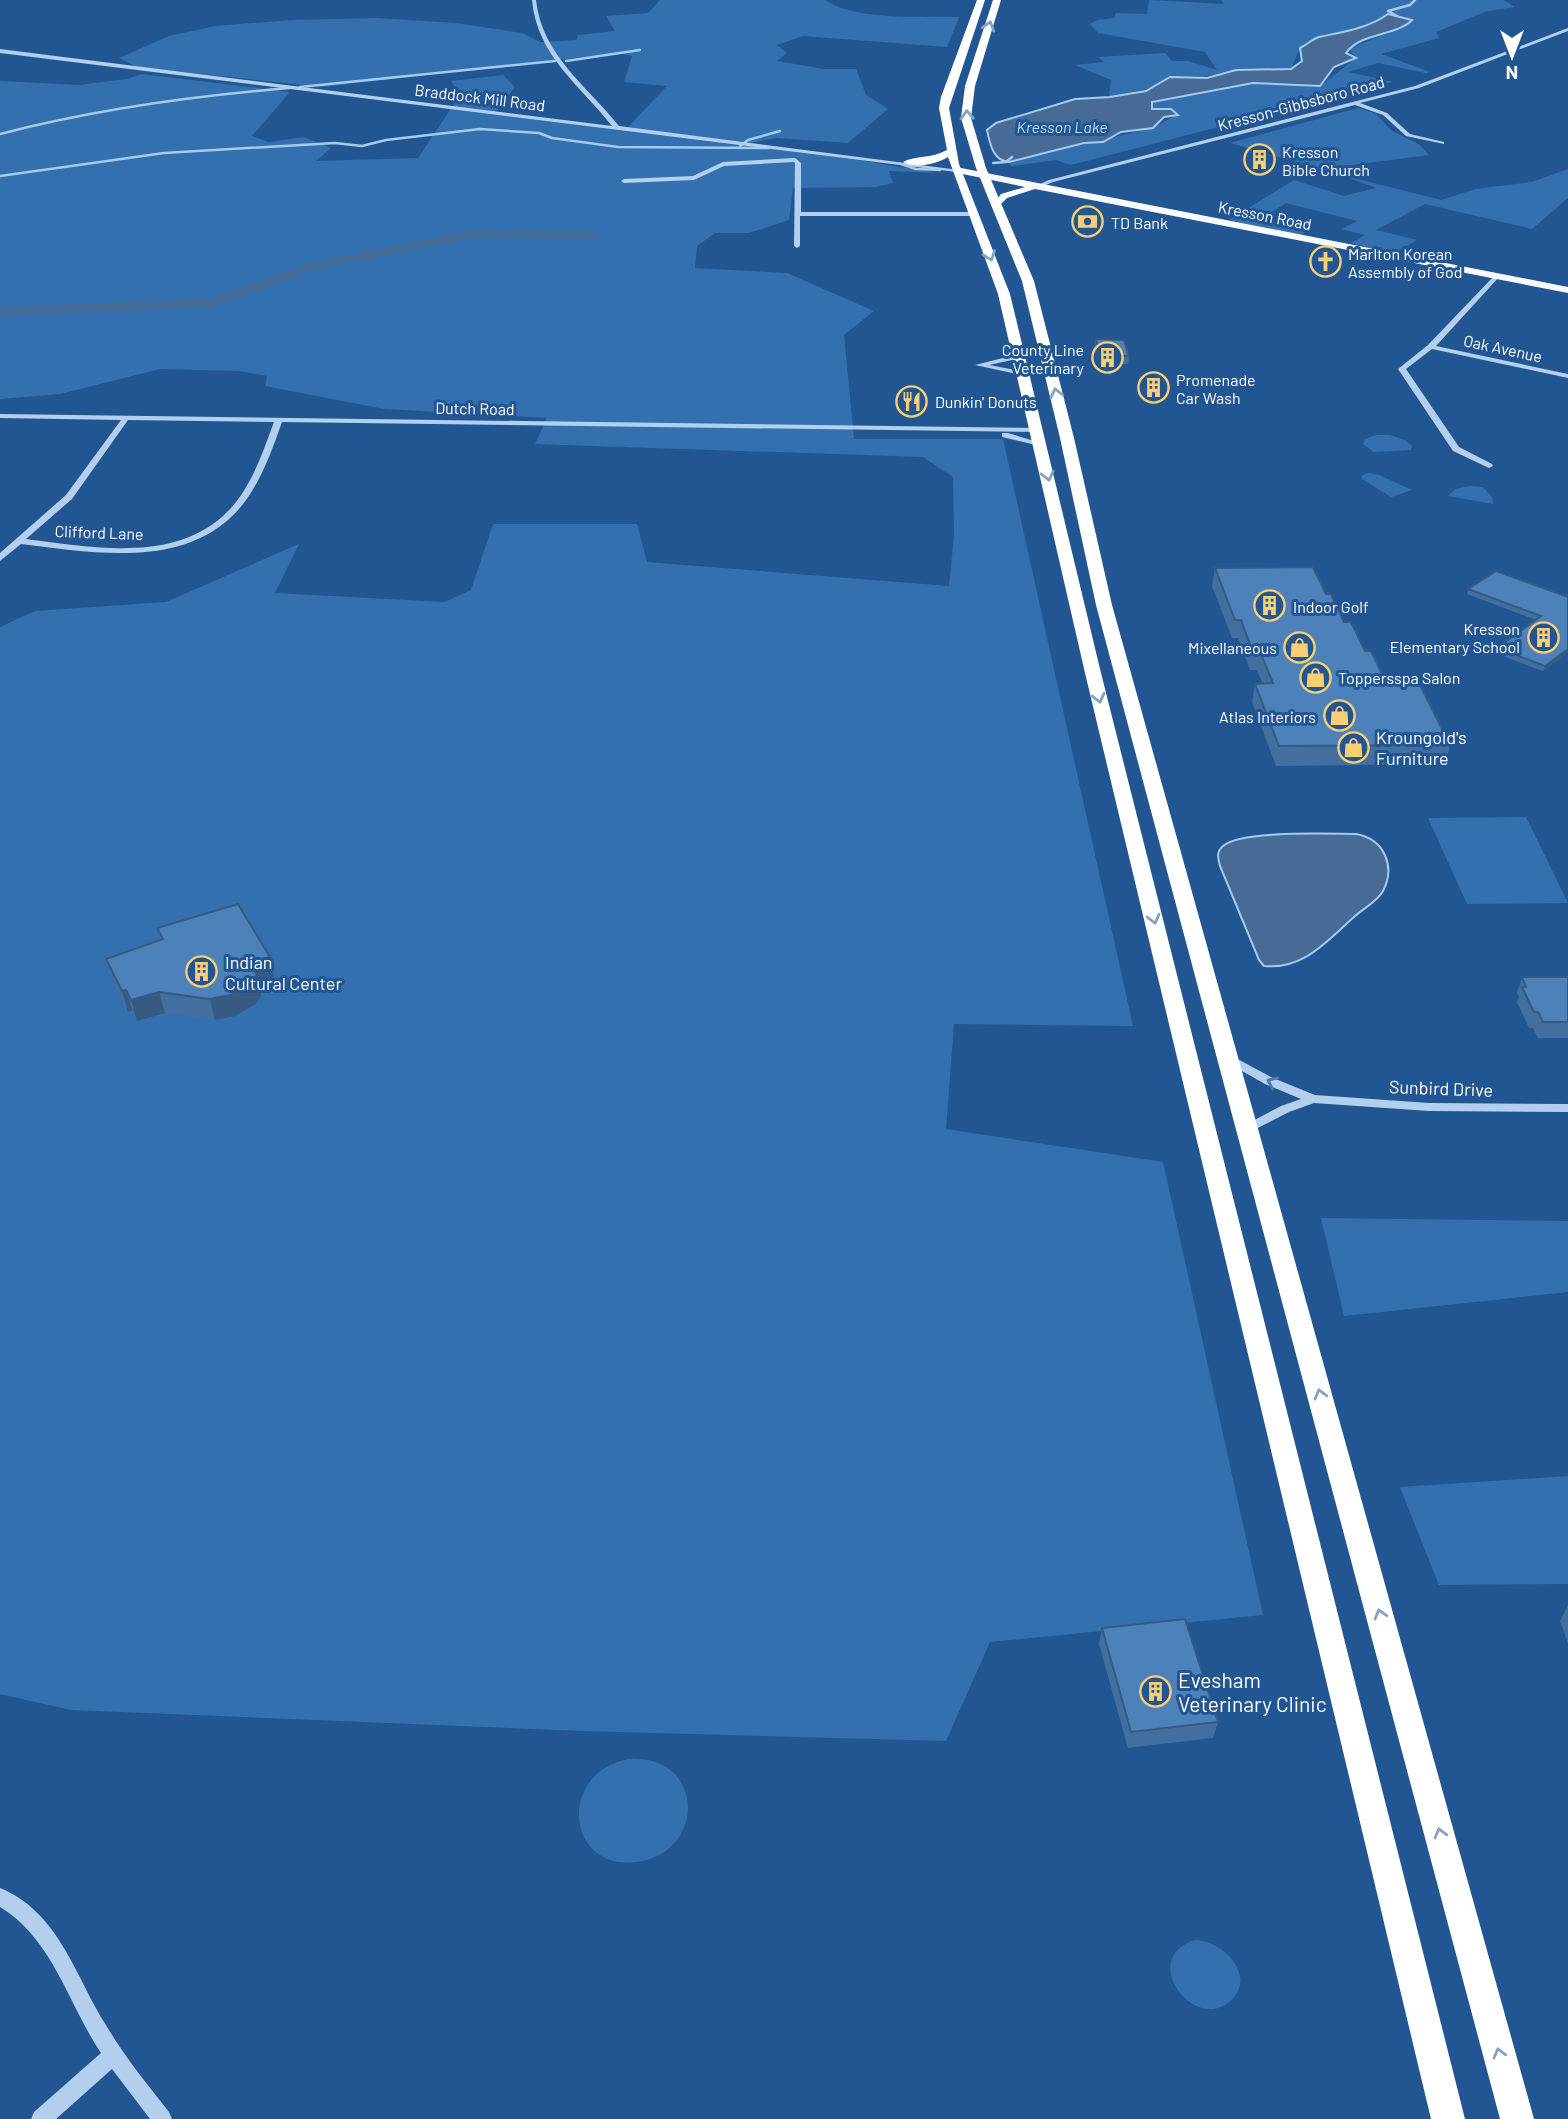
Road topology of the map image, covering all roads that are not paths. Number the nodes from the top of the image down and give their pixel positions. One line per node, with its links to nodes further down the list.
1 (534, 0): 7 (street)
2 (981, 0): 9 (highway)
3 (997, 0): 11 (highway, one-way to 3)
4 (1568, 29): 6 (street, Kresson-Gibbsboro Road)
5 (0, 51): 7 (street, Braddock Mill Road)
6 (1354, 103): 8 (street); 13 (street, Kresson-Gibbsboro Road)
7 (617, 128): 10 (street, Braddock Mill Road)
8 (1442, 143)
9 (955, 160): 10 (street, Braddock Mill Road); 10 (highway); 11 (main road, Kresson Road); 16 (highway)
10 (908, 162)
11 (986, 176): 13 (main road, Kresson Road); 14 (highway)
12 (624, 181): 15 (street)
13 (1036, 187): 14 (main road); 18 (main road, Kresson Road)
14 (997, 205): 27 (highway, one-way to 14)
15 (796, 214): 16 (street); 17 (street)
16 (974, 214): 26 (highway, one-way to 26)
17 (797, 246)
18 (1497, 276): 19 (main road, Kresson Road); 20 (street)
19 (1568, 290)
20 (1431, 347): 21 (street, Oak Avenue); 28 (street)
21 (1568, 376)
22 (0, 416): 23 (street, Dutch Road)
23 (126, 418): 24 (street, Dutch Road); 29 (street)
24 (279, 420): 25 (street, Dutch Road); 29 (street, Clifford Lane)
25 (949, 430): 26 (street, Dutch Road); 26 (street, Dutch Road)
26 (1039, 437): 27 (highway); 39 (highway, one-way to 39)
27 (1070, 460): 31 (highway)
28 (1489, 466)
29 (20, 541): 30 (street)
30 (0, 558)
31 (1230, 1059): 32 (street, Sunbird Drive, one-way to 31); 34 (highway)
32 (1313, 1099): 33 (street, Sunbird Drive); 34 (street, Sunbird Drive)
33 (1568, 1108)
34 (1248, 1129): 40 (highway, one-way to 34)
35 (0, 1897): 36 (street)
36 (114, 2054): 37 (street); 38 (street)
37 (41, 2119)
38 (162, 2119)
39 (1448, 2119)
40 (1517, 2119)

